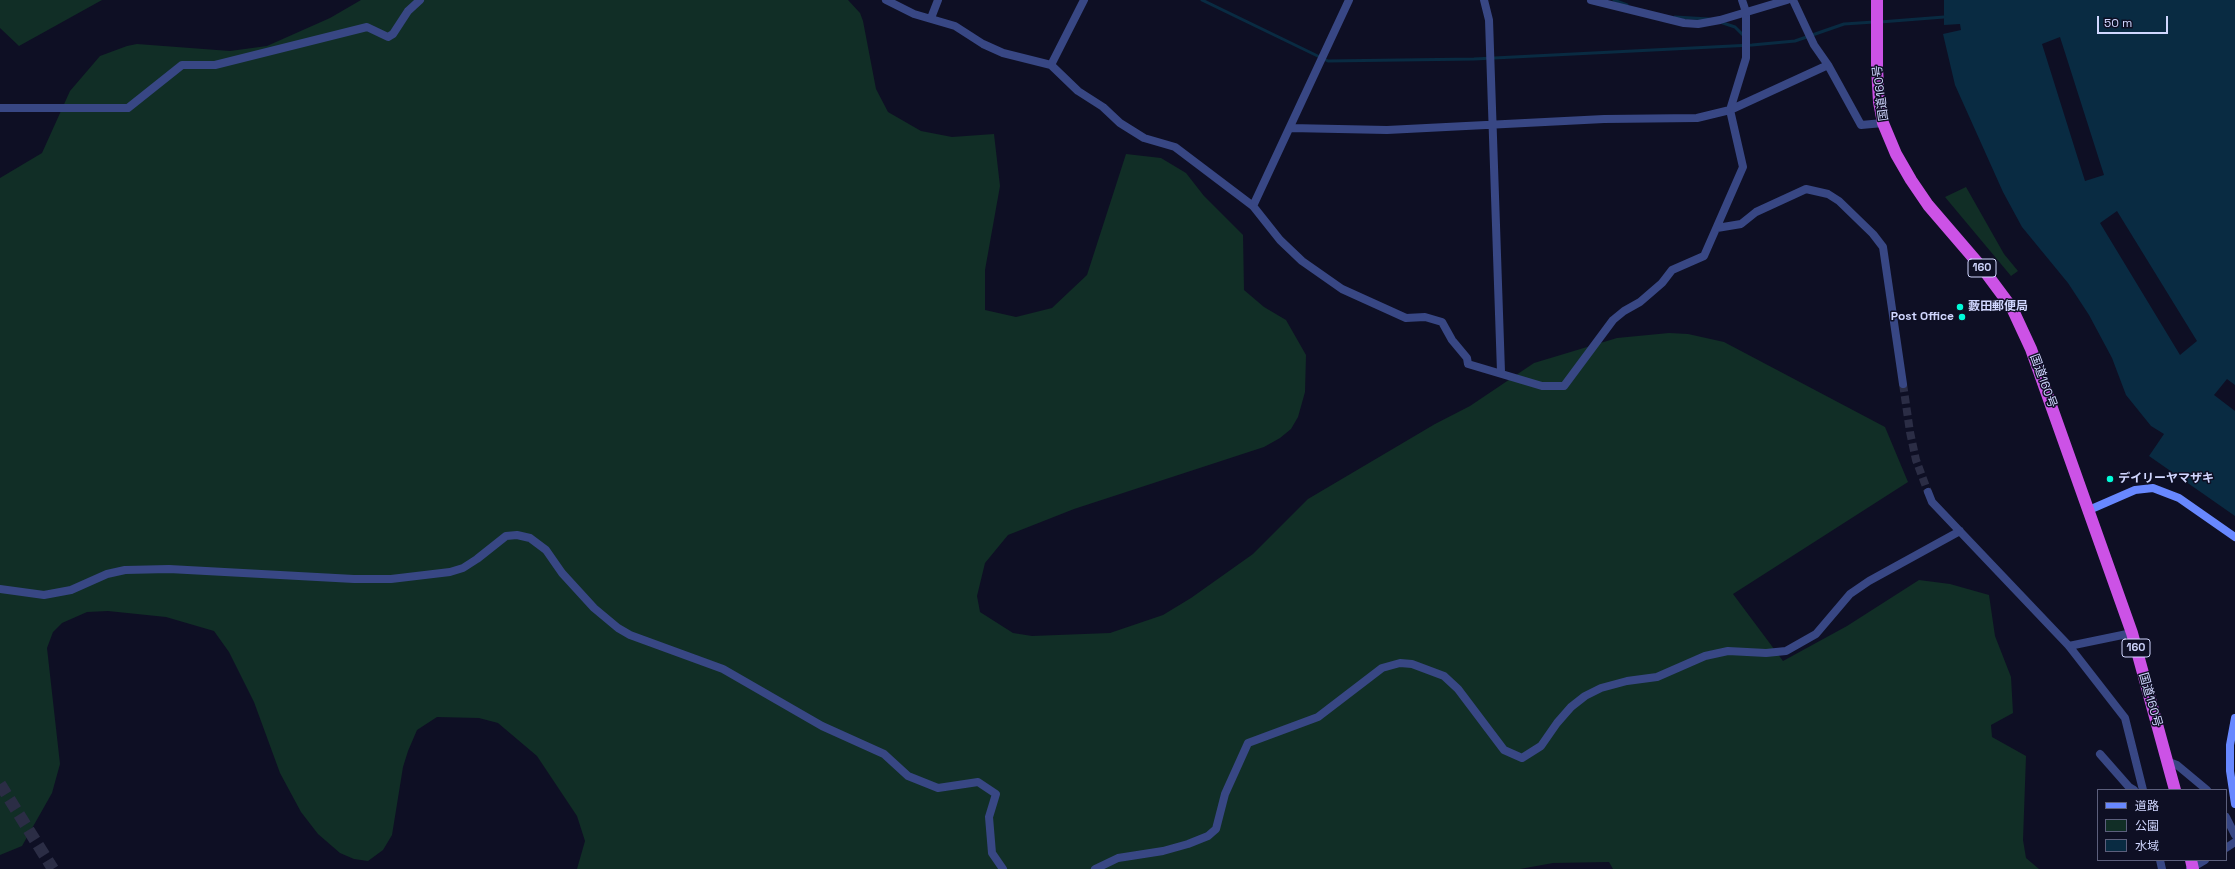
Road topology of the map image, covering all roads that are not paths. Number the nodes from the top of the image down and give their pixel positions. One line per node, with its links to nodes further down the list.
1 (420, 0): 16 (street)
2 (886, 0): 13 (street)
3 (938, 0): 13 (street)
4 (1084, 0): 14 (street)
5 (1349, 0): 20 (street)
6 (1484, 0): 19 (street)
7 (1591, 0): 12 (street)
8 (1742, 0): 12 (street)
9 (1787, 0): 12 (street)
10 (1792, 0): 15 (street)
11 (1877, 5): 18 (highway, 国道160号 / 160)
12 (1746, 12): 17 (street)
13 (931, 18): 14 (street)
14 (1051, 65): 21 (street)
15 (1828, 65): 17 (street); 18 (street)
16 (0, 108)
17 (1730, 110): 19 (street); 22 (street)
18 (1883, 123): 26 (highway, 国道160号 / 160)
19 (1491, 125): 20 (street); 23 (street)
20 (1290, 128): 21 (street)
21 (1253, 206): 23 (street)
22 (1717, 228): 23 (street); 24 (street)
23 (1501, 372)
24 (1903, 384)
25 (1928, 492): 27 (street)
26 (2089, 510): 28 (main road); 30 (highway, 国道160号 / 160)
27 (1960, 531): 31 (street); 46 (street)
28 (2235, 537)
29 (0, 589): 45 (street)
30 (2132, 633): 31 (street); 34 (highway, 国道160号 / 160)
31 (2069, 646): 37 (street)
32 (2235, 718): 35 (main road)
33 (2100, 754): 36 (street)
34 (2168, 762): 38 (highway, 国道160号 / 160); 39 (street)
35 (2233, 771): 40 (main road)
36 (2132, 789)
37 (2143, 789)
38 (2175, 789)
39 (2206, 789)
40 (2235, 804)
41 (2227, 819): 42 (street)
42 (2235, 835)
43 (2204, 861): 44 (street)
44 (2192, 866)
45 (1003, 869)
46 (1095, 869)

